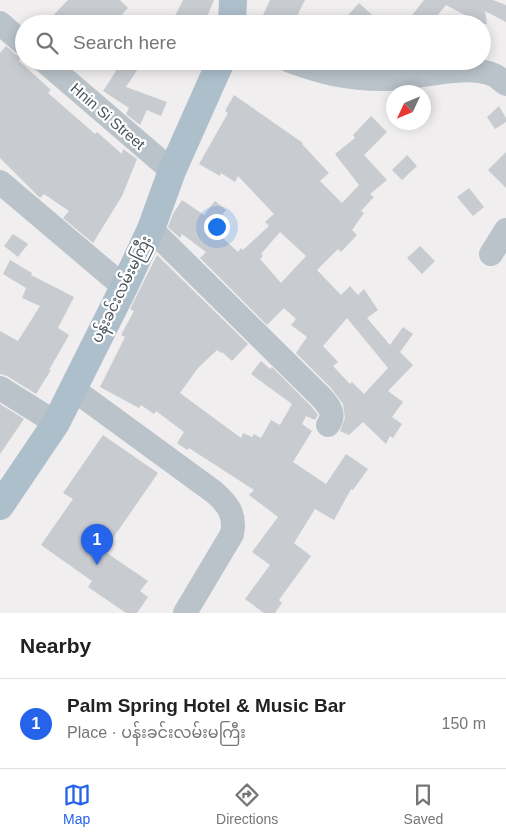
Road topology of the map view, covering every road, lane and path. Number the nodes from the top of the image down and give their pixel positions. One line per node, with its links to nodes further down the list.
1 (234, 0): 2 (main road)
2 (233, 15)
3 (0, 23): 4 (street)
4 (15, 36)
5 (54, 70): 9 (street, Hnin Si Street)
6 (217, 70): 9 (main road, ပန်းခင်းလမ်းမကြီး)
7 (315, 70): 8 (street)
8 (506, 84)
9 (172, 171): 11 (main road, ပန်းခင်းလမ်းမကြီး)
10 (0, 182): 14 (street)
11 (151, 229): 14 (main road, ပန်းခင်းလမ်းမကြီး); 18 (street)
12 (506, 230): 13 (street)
13 (491, 254)
14 (124, 287): 16 (main road, ပန်းခင်းလမ်းမကြီး)
15 (0, 388): 17 (street)
16 (73, 389): 17 (main road, ပန်းခင်းလမ်းမကြီး); 20 (street)
17 (56, 423): 19 (main road, ပန်းခင်းလမ်းမကြီး)
18 (328, 425)
19 (0, 506)
20 (184, 613)

